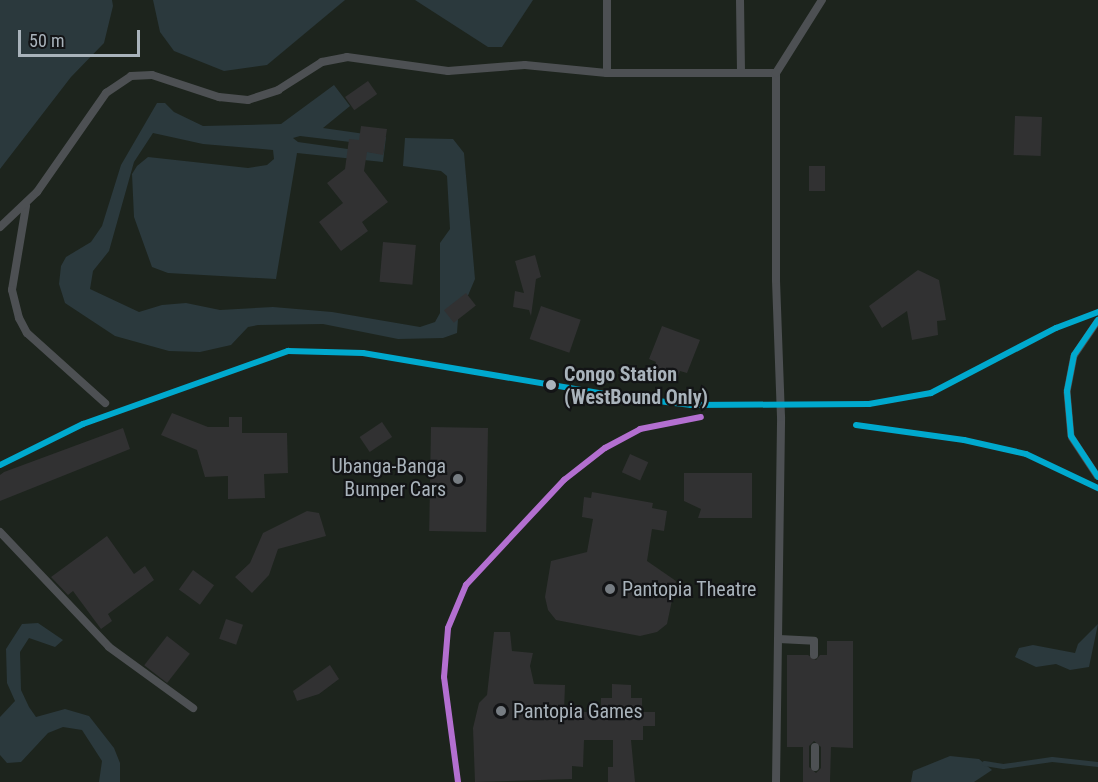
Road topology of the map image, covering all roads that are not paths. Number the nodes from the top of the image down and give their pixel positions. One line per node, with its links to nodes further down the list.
1 (608, 0): 4 (lane)
2 (740, 0): 5 (lane)
3 (822, 0): 6 (lane)
4 (607, 73): 5 (lane); 7 (lane)
5 (741, 73): 6 (lane)
6 (776, 73): 11 (lane)
7 (26, 204): 8 (lane); 9 (lane)
8 (0, 227)
9 (105, 403)
10 (0, 532): 13 (lane)
11 (779, 639): 12 (lane); 16 (lane)
12 (814, 655)
13 (193, 708)
14 (815, 747): 15 (lane)
15 (815, 767)
16 (776, 782)

